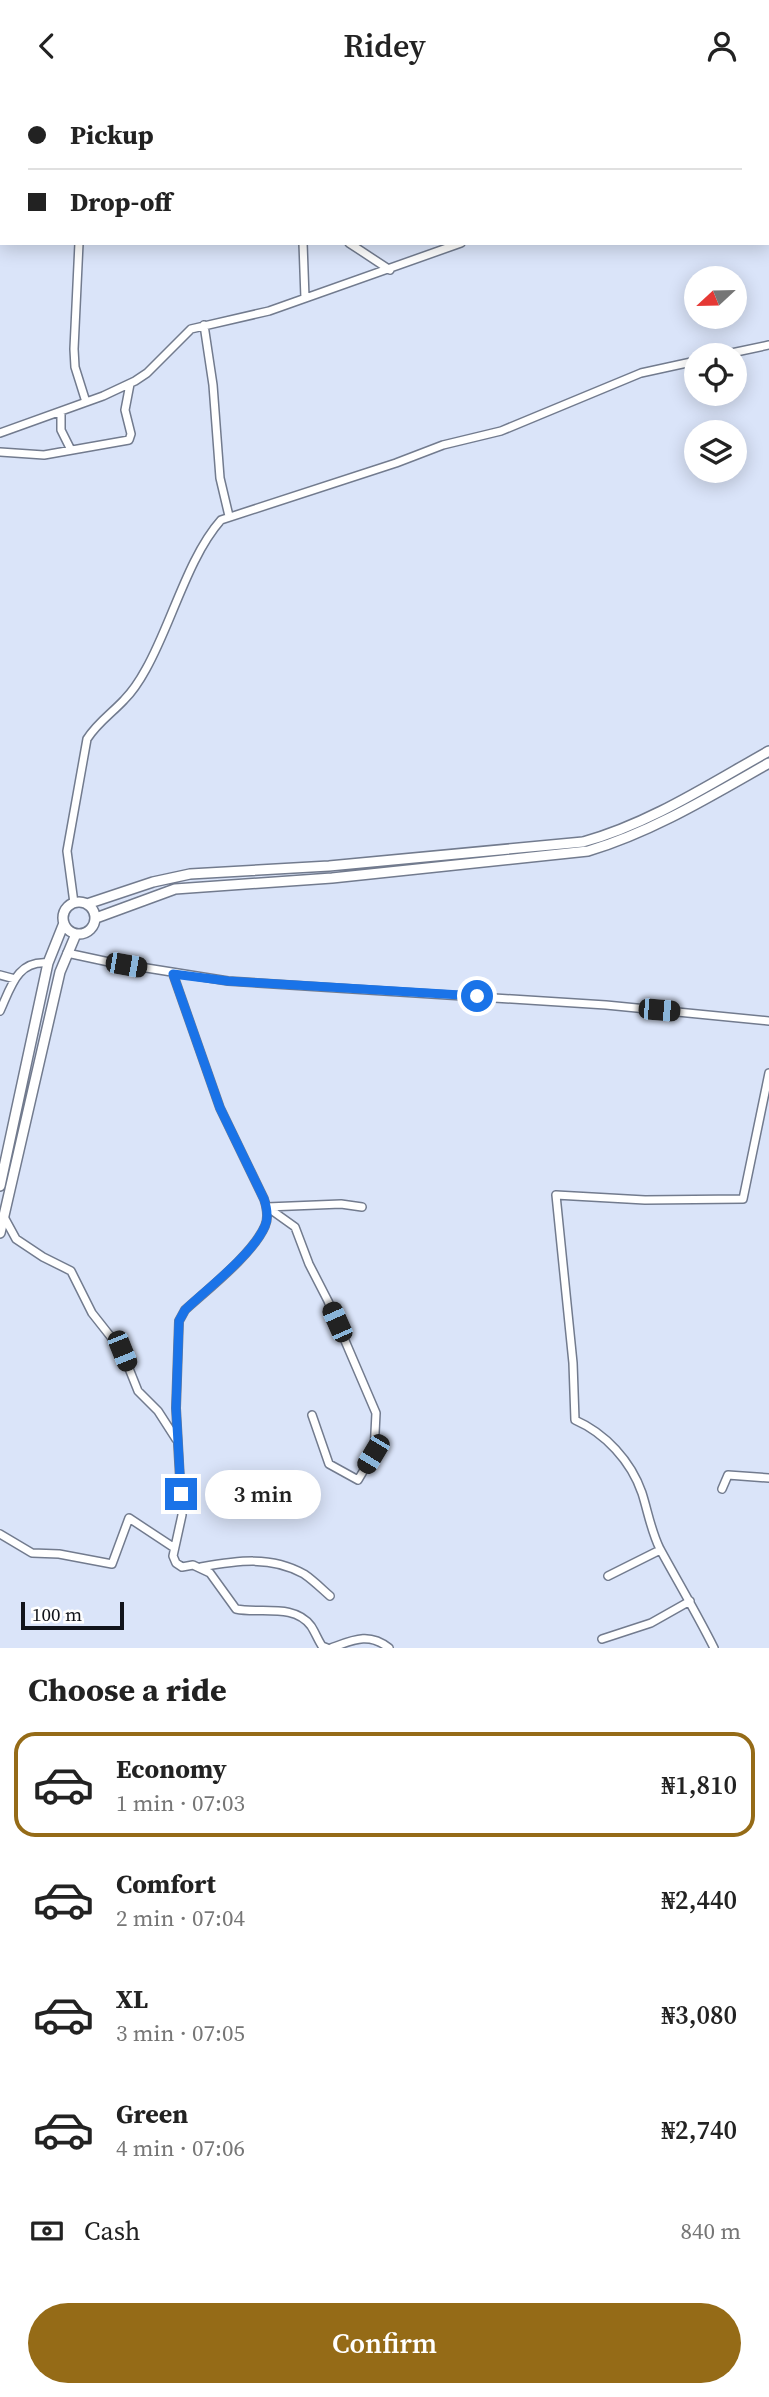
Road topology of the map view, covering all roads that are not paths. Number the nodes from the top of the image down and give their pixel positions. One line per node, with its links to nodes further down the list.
1 (79, 245): 12 (street)
2 (303, 245): 6 (street)
3 (352, 245): 5 (street)
4 (456, 245): 5 (street)
5 (390, 270): 6 (street)
6 (305, 298): 7 (street)
7 (204, 325): 11 (street); 17 (street)
8 (769, 345): 9 (street)
9 (747, 350)
10 (684, 364): 17 (street)
11 (130, 384): 12 (street); 15 (street)
12 (86, 403): 13 (street)
13 (61, 412): 14 (street); 15 (street)
14 (0, 433)
15 (71, 450): 16 (street)
16 (0, 452)
17 (229, 516): 20 (street)
18 (769, 751): 21 (street)
19 (769, 763): 22 (street)
20 (74, 903): 21 (street); 23 (street)
21 (87, 904): 22 (street)
22 (96, 918): 24 (street)
23 (64, 923): 24 (street); 26 (street)
24 (76, 934): 25 (street)
25 (67, 953): 27 (street); 36 (street)
26 (48, 963): 29 (street); 33 (street)
27 (173, 974): 31 (street); 34 (street)
28 (0, 975): 29 (street)
29 (15, 979): 30 (street)
30 (0, 1011)
31 (769, 1021)
32 (769, 1073): 44 (street)
33 (0, 1186)
34 (267, 1207): 35 (street); 38 (street); 39 (street)
35 (362, 1207)
36 (3, 1216): 37 (street); 39 (street)
37 (0, 1233)
38 (312, 1415)
39 (177, 1440): 43 (street)
40 (769, 1478): 41 (street)
41 (722, 1489)
42 (0, 1534): 43 (street)
43 (173, 1547): 45 (street)
44 (660, 1550): 46 (street); 48 (street)
45 (200, 1567): 47 (street); 50 (street)
46 (608, 1576)
47 (330, 1596)
48 (690, 1601): 49 (street); 54 (street)
49 (603, 1639)
50 (318, 1641): 51 (street); 52 (street)
51 (312, 1648)
52 (329, 1648): 53 (street)
53 (389, 1648)
54 (714, 1648)

